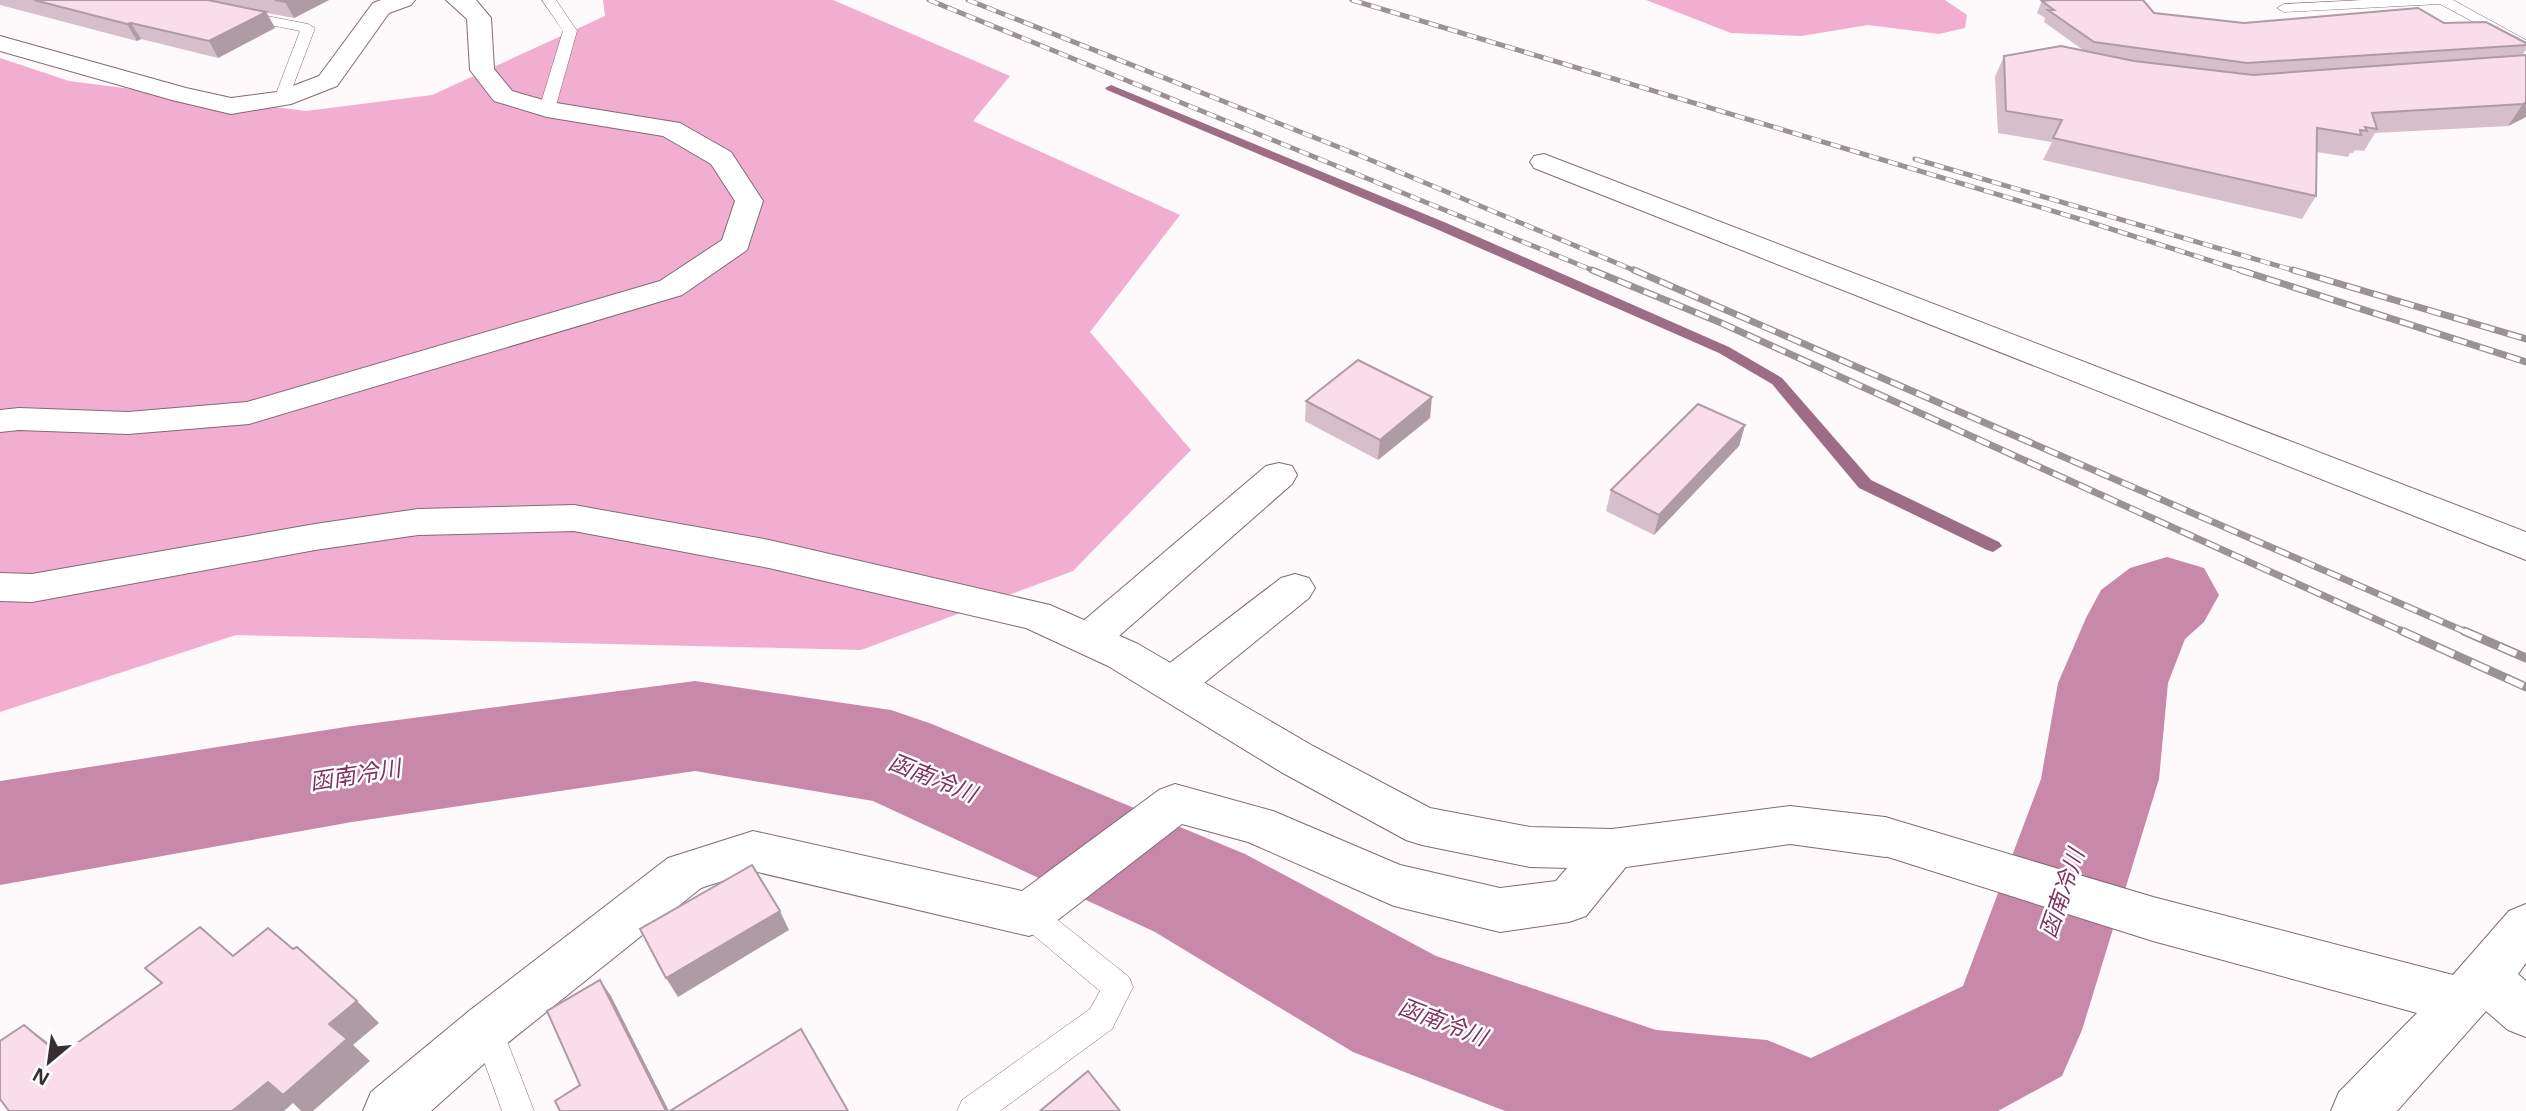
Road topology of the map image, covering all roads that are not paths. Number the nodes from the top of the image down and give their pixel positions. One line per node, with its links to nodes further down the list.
1 (403, 0): 9 (street)
2 (458, 0): 10 (street)
3 (549, 0): 10 (lane)
4 (2444, 0): 5 (lane); 8 (lane)
5 (2284, 8)
6 (226, 11): 9 (lane)
7 (0, 43): 9 (street)
8 (2522, 60)
9 (282, 99)
10 (547, 110): 12 (street)
11 (1544, 162): 14 (street)
12 (0, 421)
13 (1279, 475): 17 (street)
14 (2526, 547)
15 (0, 587): 17 (street)
16 (1294, 588): 18 (street)
17 (1088, 639): 18 (street)
18 (1173, 684): 19 (street)
19 (1612, 849): 20 (street); 22 (street)
20 (1030, 914): 24 (street); 27 (lane)
21 (2526, 926): 22 (street)
22 (2472, 989): 23 (street); 28 (street)
23 (2526, 1013)
24 (487, 1028): 25 (street); 26 (lane)
25 (390, 1111)
26 (518, 1111)
27 (973, 1111)
28 (2358, 1111)

